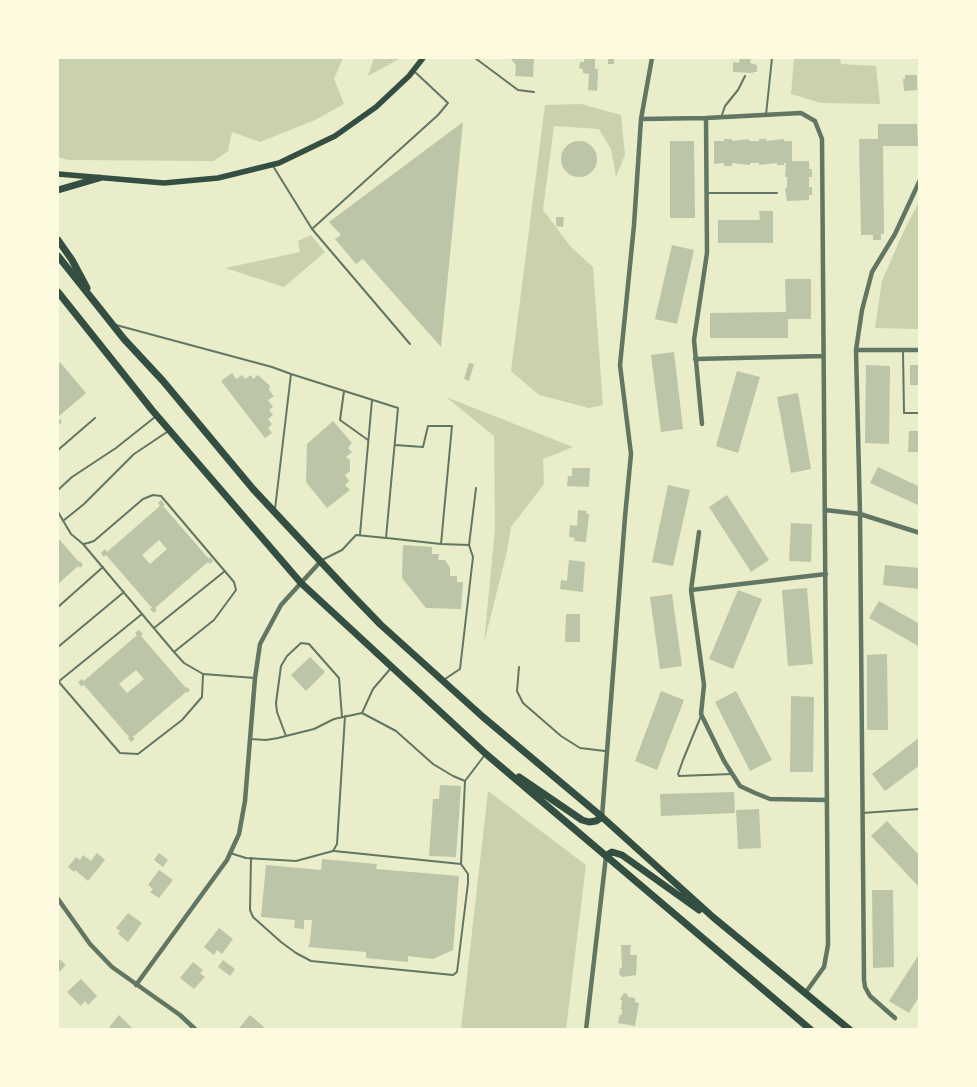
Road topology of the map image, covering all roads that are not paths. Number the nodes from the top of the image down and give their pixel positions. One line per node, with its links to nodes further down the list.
1 (423, 58): 5 (main road)
2 (475, 58): 7 (lane)
3 (652, 58): 11 (street)
4 (772, 58): 8 (lane)
5 (413, 71): 12 (main road); 19 (lane)
6 (745, 76): 10 (lane)
7 (534, 92)
8 (766, 115): 10 (street); 29 (street)
9 (706, 118): 10 (street); 11 (street); 17 (street)
10 (722, 118)
11 (641, 119): 79 (street)
12 (272, 165): 14 (main road); 19 (lane)
13 (58, 174): 14 (main road)
14 (99, 178): 16 (highway)
15 (920, 180): 26 (street)
16 (58, 190)
17 (706, 193): 18 (lane); 30 (street)
18 (777, 193)
19 (312, 229): 25 (lane)
20 (58, 240): 23 (highway)
21 (58, 256): 23 (highway)
22 (58, 292): 35 (highway)
23 (97, 305): 24 (highway)
24 (111, 324): 31 (lane); 46 (highway)
25 (410, 344)
26 (856, 350): 27 (street); 47 (street)
27 (903, 350): 28 (street); 34 (lane)
28 (920, 350)
29 (823, 356): 30 (street); 44 (street)
30 (695, 359): 37 (street)
31 (291, 374): 32 (lane); 46 (lane)
32 (344, 391): 33 (lane); 39 (lane)
33 (372, 400): 39 (lane); 40 (lane)
34 (920, 413)
35 (156, 415): 38 (highway); 43 (lane)
36 (95, 418): 41 (lane)
37 (702, 424)
38 (170, 430): 48 (lane); 60 (highway)
39 (368, 440): 51 (lane)
40 (395, 445): 52 (lane); 54 (lane)
41 (58, 450)
42 (476, 488): 55 (lane)
43 (58, 490)
44 (825, 510): 47 (street); 59 (street)
45 (58, 512): 48 (lane)
46 (275, 512): 56 (highway)
47 (860, 514): 50 (street); 85 (street)
48 (63, 521): 53 (lane)
49 (699, 532): 61 (street)
50 (920, 533)
51 (360, 535): 52 (lane); 56 (lane)
52 (386, 538): 54 (lane)
53 (83, 544): 57 (lane); 58 (lane)
54 (442, 544): 55 (lane)
55 (470, 545): 72 (lane)
56 (321, 561): 60 (street); 72 (highway)
57 (103, 567): 62 (lane); 63 (lane)
58 (226, 572): 65 (lane); 67 (lane)
59 (826, 574): 61 (street); 83 (street)
60 (301, 584): 69 (highway); 71 (street)
61 (691, 590): 75 (street)
62 (124, 592): 64 (lane); 66 (lane)
63 (58, 607)
64 (142, 614): 65 (lane); 73 (lane)
65 (154, 628): 67 (lane)
66 (58, 647)
67 (174, 652): 70 (lane)
68 (519, 667): 79 (lane)
69 (391, 668): 74 (lane); 80 (highway)
70 (203, 674): 71 (lane); 73 (lane)
71 (254, 678): 78 (street)
72 (442, 680): 86 (highway)
73 (58, 681)
74 (362, 713): 76 (lane); 82 (lane)
75 (701, 714): 81 (street); 81 (lane)
76 (343, 717): 77 (lane); 77 (lane); 87 (lane)
77 (286, 736): 78 (lane)
78 (250, 739): 88 (street)
79 (608, 751): 86 (street)
80 (486, 754): 82 (lane); 86 (highway); 89 (highway)
81 (732, 774): 83 (street)
82 (465, 781): 91 (lane)
83 (827, 800): 95 (street)
84 (920, 810): 85 (lane)
85 (862, 813): 96 (street)
86 (602, 817): 93 (highway)
87 (333, 851): 90 (lane); 91 (lane)
88 (230, 853): 90 (lane); 94 (street)
89 (606, 856): 93 (highway); 98 (street); 99 (highway)
90 (251, 858): 91 (lane)
91 (461, 864)
92 (58, 899): 94 (street)
93 (740, 940): 95 (highway)
94 (136, 985): 97 (street)
95 (806, 992): 100 (highway)
96 (895, 1018)
97 (196, 1030)
98 (586, 1030)
99 (811, 1030)
100 (850, 1030)

